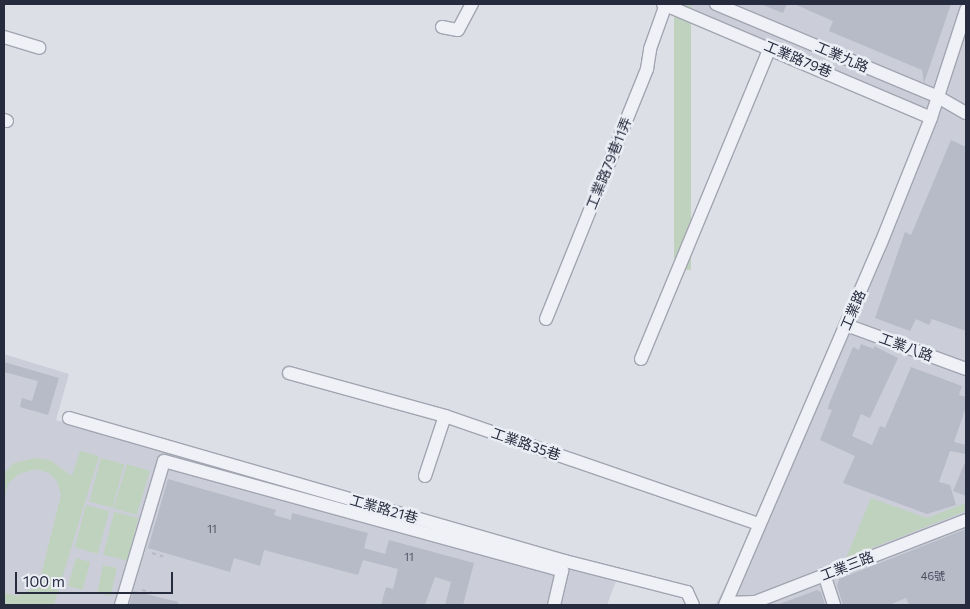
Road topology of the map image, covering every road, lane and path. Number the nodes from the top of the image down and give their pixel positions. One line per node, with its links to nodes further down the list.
1 (472, 4): 5 (street)
2 (664, 4): 8 (street, 工業路79巷); 12 (street, 工業路79巷11弄)
3 (716, 4): 9 (street, 工業九路)
4 (966, 10): 9 (street, 工業路)
5 (442, 27)
6 (4, 37): 7 (street)
7 (39, 48)
8 (770, 48): 11 (street, 工業路79巷); 14 (street)
9 (938, 97): 10 (street, 工業九路); 11 (street, 工業路)
10 (966, 113)
11 (931, 118): 13 (street, 工業路)
12 (546, 319)
13 (846, 325): 15 (street, 工業八路); 21 (street, 工業路)
14 (641, 359)
15 (966, 370)
16 (289, 373): 17 (street, 工業路35巷)
17 (445, 416): 19 (street); 21 (street, 工業路35巷)
18 (69, 418): 24 (street, 工業路21巷)
19 (425, 476)
20 (966, 520): 25 (street, 工業三路)
21 (760, 524): 29 (street, 工業路)
22 (152, 554): 23 (path)
23 (164, 557)
24 (564, 566): 30 (street); 31 (street); 32 (street, 工業路21巷)
25 (824, 574): 28 (street, 工業三路); 33 (street)
26 (142, 590): 27 (path)
27 (154, 593)
28 (757, 603): 29 (street, 工業三路)
29 (725, 604)
30 (121, 605)
31 (554, 605)
32 (693, 605)
33 (834, 605)

